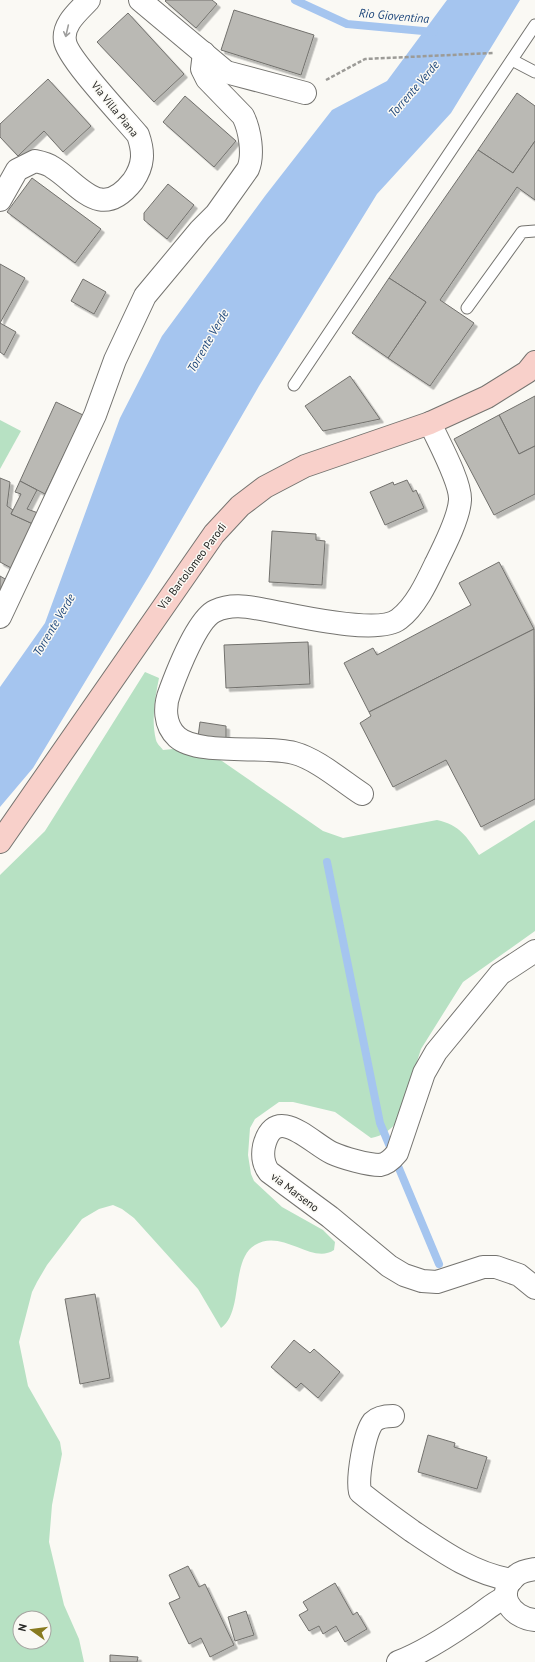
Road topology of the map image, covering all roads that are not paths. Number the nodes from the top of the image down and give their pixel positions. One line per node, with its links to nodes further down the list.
1 (89, 0): 8 (street, Via Villa Piana, one-way to 8)
2 (140, 0): 4 (street)
3 (535, 25): 5 (lane)
4 (204, 53): 7 (street); 14 (street)
5 (512, 60): 6 (lane); 12 (lane)
6 (535, 72)
7 (305, 92)
8 (0, 200)
9 (535, 231): 10 (lane)
10 (467, 308)
11 (535, 362): 13 (main road, Via Bartolomeo Parodi)
12 (294, 385)
13 (430, 424): 15 (street); 16 (main road, Via Bartolomeo Parodi)
14 (0, 617)
15 (362, 794)
16 (0, 842)
17 (535, 951): 18 (street, via Marseno)
18 (535, 1288)
19 (393, 1416): 21 (street)
20 (535, 1569): 21 (street)
21 (509, 1588): 22 (street); 23 (street)
22 (535, 1620)
23 (398, 1662)

